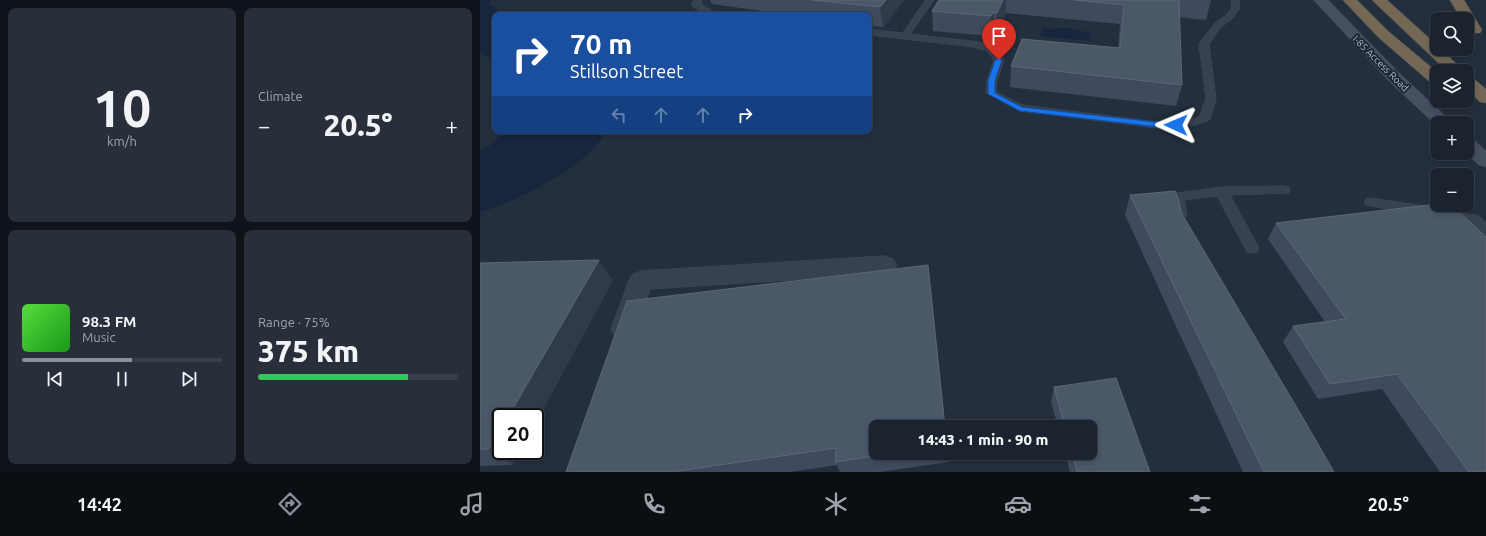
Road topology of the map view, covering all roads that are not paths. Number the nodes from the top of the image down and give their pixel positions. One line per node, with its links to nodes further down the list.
1 (698, 0): 8 (lane)
2 (930, 0): 12 (lane)
3 (1235, 0): 12 (lane)
4 (1321, 0): 19 (main road, I-85 Access Road)
5 (1350, 0): 14 (highway)
6 (1379, 0): 13 (highway)
7 (1451, 2): 9 (highway); 10 (highway)
8 (709, 12)
9 (1458, 12)
10 (1476, 30)
11 (872, 32): 12 (lane)
12 (905, 35)
13 (1448, 64)
14 (1430, 74)
15 (1474, 87): 16 (highway)
16 (1486, 98)
17 (1474, 100): 18 (highway)
18 (1486, 106)
19 (1436, 116)
20 (1474, 150): 21 (main road)
21 (1486, 161)
22 (1284, 190): 23 (lane)
23 (1221, 191): 26 (lane); 27 (lane)
24 (1371, 202): 25 (lane)
25 (1486, 230)
26 (1184, 233)
27 (1252, 248)
28 (885, 265): 29 (street)
29 (617, 348)

